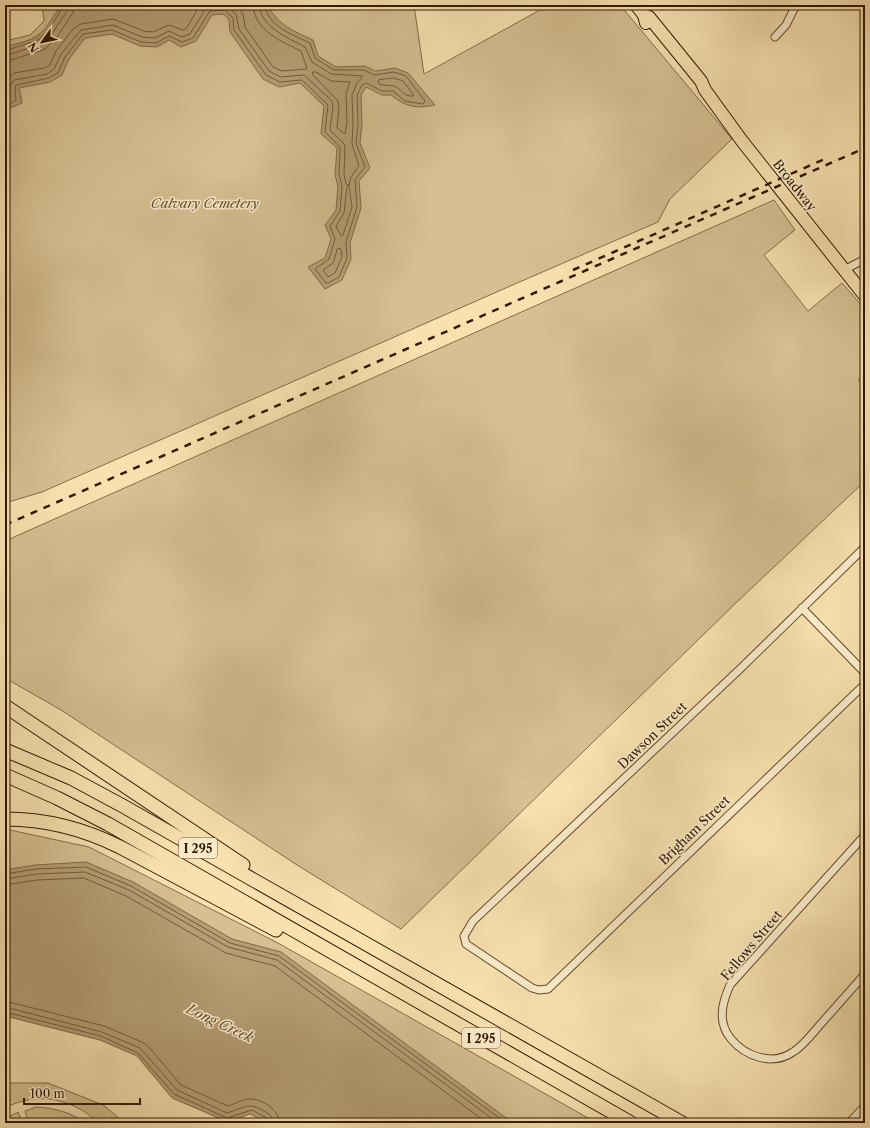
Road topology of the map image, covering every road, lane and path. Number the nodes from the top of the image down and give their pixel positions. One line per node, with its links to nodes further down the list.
1 (636, 5): 5 (main road, Broadway)
2 (796, 5): 3 (street)
3 (775, 37)
4 (865, 259): 5 (street)
5 (844, 270): 6 (main road, Broadway)
6 (865, 296)
7 (865, 547): 8 (street, Dawson Street)
8 (802, 608): 9 (street); 19 (street, Dawson Street)
9 (865, 673)
10 (865, 684): 19 (street, Brigham Street)
11 (5, 706): 17 (highway)
12 (5, 750): 17 (highway, I 295)
13 (5, 775): 16 (highway, I 295)
14 (5, 819): 16 (highway)
15 (865, 835): 18 (street, Fellows Street)
16 (331, 952): 21 (highway, I 295)
17 (387, 955): 22 (highway, I 295)
18 (865, 974)
19 (539, 990)
20 (865, 1106): 23 (street)
21 (631, 1123)
22 (682, 1123)
23 (849, 1123)

